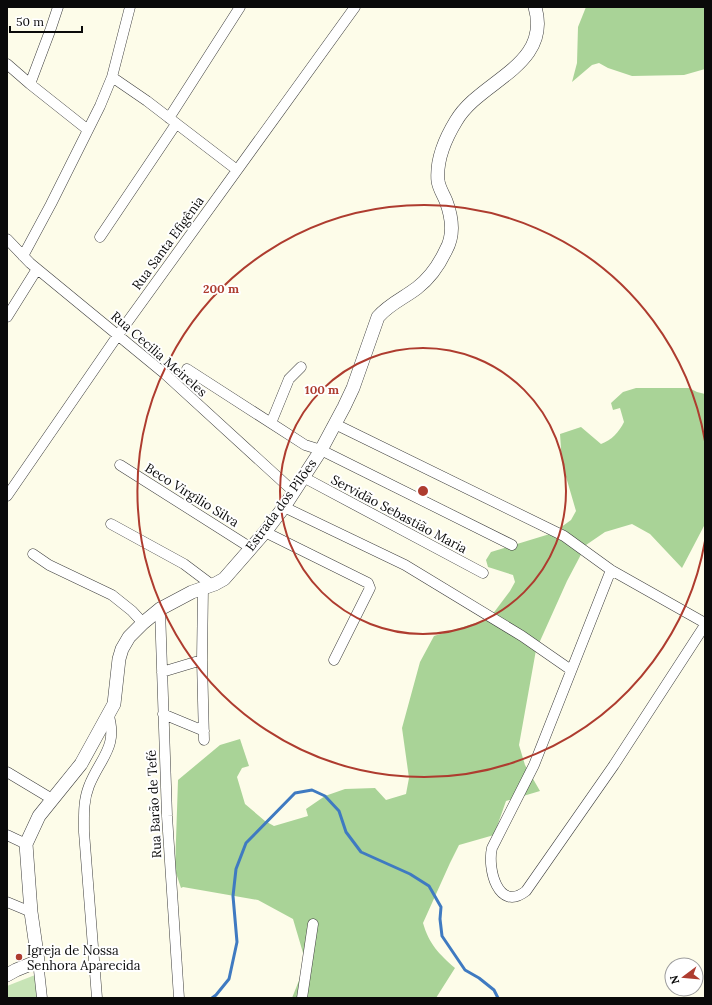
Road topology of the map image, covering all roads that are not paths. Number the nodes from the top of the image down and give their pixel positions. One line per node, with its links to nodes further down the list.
1 (58, 7): 8 (street)
2 (130, 7): 7 (street)
3 (240, 7): 9 (street)
4 (355, 7): 11 (street, Rua Santa Efigênia)
5 (535, 7): 21 (street, Estrada dos Pilões)
6 (7, 64): 8 (street)
7 (112, 77): 9 (street); 10 (street)
8 (30, 84): 10 (street)
9 (172, 121): 11 (street); 12 (street)
10 (88, 130): 14 (street)
11 (237, 170): 17 (street, Rua Santa Efigênia)
12 (100, 237)
13 (7, 239): 14 (street, Rua Cecilia Meireles)
14 (23, 256): 15 (street, Rua Cecilia Meireles)
15 (37, 269): 16 (street); 17 (street, Rua Cecilia Meireles)
16 (7, 317)
17 (118, 335): 25 (street, Rua Cecilia Meireles); 26 (street, Rua Santa Efigênia)
18 (301, 368): 20 (street)
19 (187, 369): 20 (street)
20 (271, 423): 22 (street)
21 (335, 424): 22 (street, Estrada dos Pilões); 33 (street)
22 (321, 450): 24 (street, Estrada dos Pilões); 30 (street)
23 (120, 465): 31 (street, Beco Virgilio Silva)
24 (303, 478): 25 (street, Estrada dos Pilões); 34 (street, Servidão Sebastião Maria)
25 (293, 491): 27 (street, Estrada dos Pilões)
26 (7, 496)
27 (284, 507): 29 (street, Estrada dos Pilões); 41 (street)
28 (111, 524): 35 (street)
29 (265, 532): 31 (street, Estrada dos Pilões); 40 (street)
30 (512, 545)
31 (251, 548): 35 (street, Estrada dos Pilões)
32 (33, 554): 37 (street)
33 (611, 570): 38 (street); 41 (street)
34 (483, 573)
35 (208, 586): 36 (street, Estrada dos Pilões); 39 (street)
36 (160, 609): 37 (street, Estrada dos Pilões); 42 (street, Rua Barão de Tefé)
37 (143, 623): 43 (street, Estrada dos Pilões)
38 (705, 624): 41 (street)
39 (202, 660): 42 (street); 44 (street)
40 (334, 660)
41 (571, 670)
42 (162, 672): 44 (street, Rua Barão de Tefé)
43 (108, 714): 46 (street, Estrada dos Pilões); 55 (street)
44 (163, 714): 56 (street, Rua Barão de Tefé)
45 (7, 772): 46 (street)
46 (52, 799): 48 (street, Estrada dos Pilões)
47 (7, 835): 48 (street)
48 (26, 844): 50 (street, Estrada dos Pilões)
49 (7, 902): 50 (street)
50 (31, 912): 52 (street, Estrada dos Pilões)
51 (313, 924): 57 (street)
52 (38, 961): 53 (street); 54 (street)
53 (7, 975)
54 (42, 998)
55 (97, 998)
56 (179, 998)
57 (302, 998)

